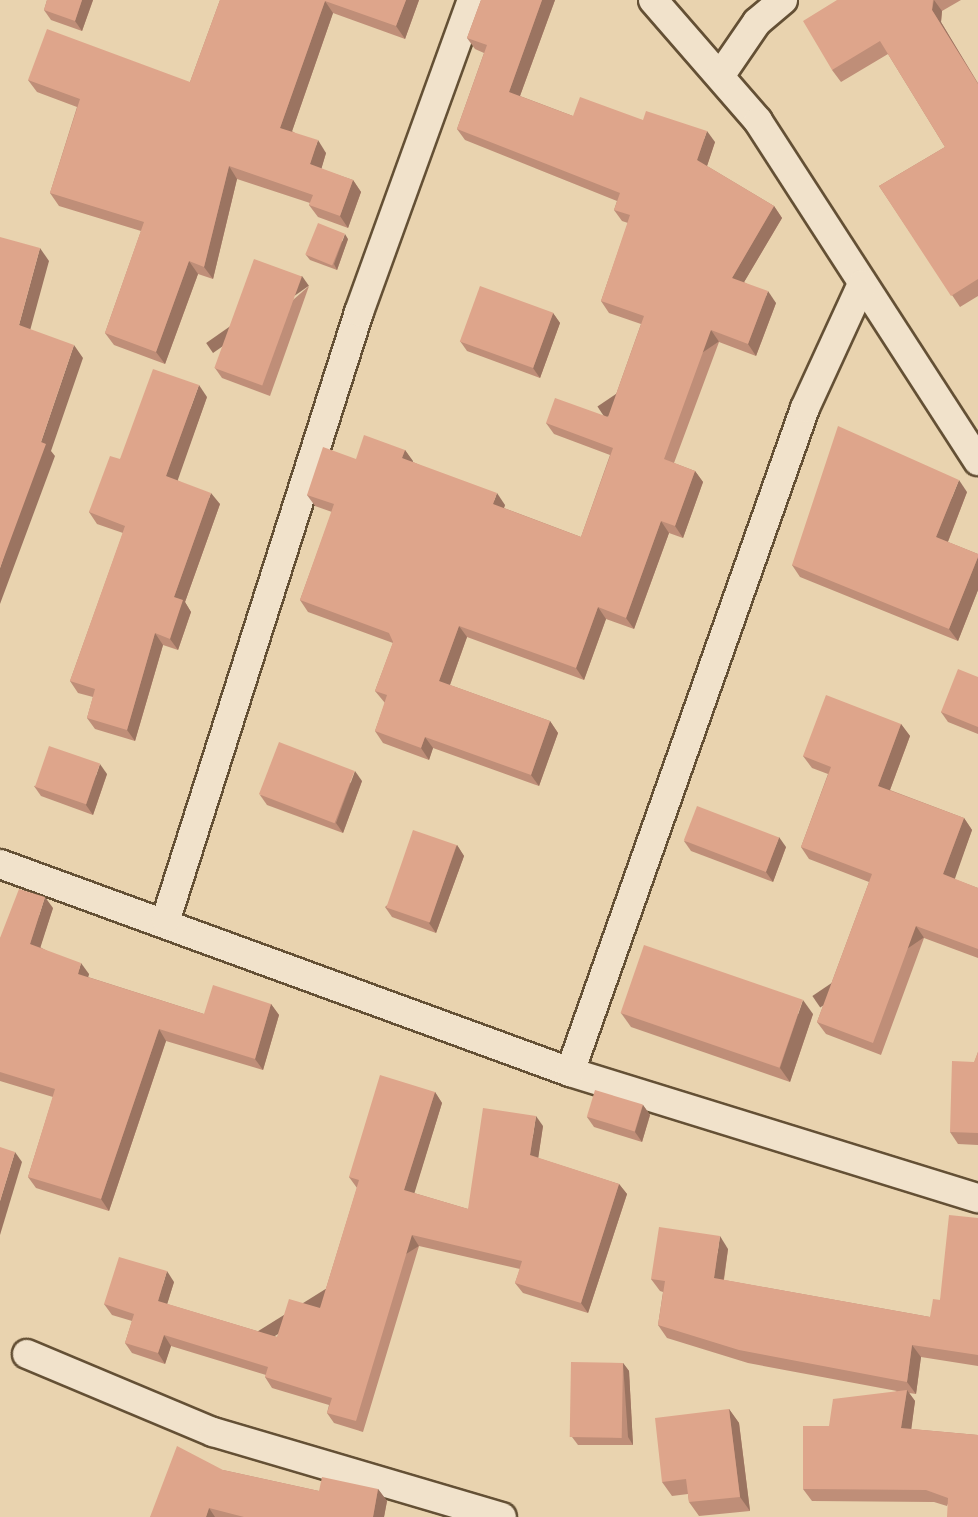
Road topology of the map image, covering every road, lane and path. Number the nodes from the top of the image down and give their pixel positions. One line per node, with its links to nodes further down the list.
1 (472, 0): 8 (street)
2 (653, 0): 4 (street)
3 (783, 0): 4 (street)
4 (720, 76): 5 (street)
5 (862, 284): 6 (street); 9 (street)
6 (978, 461)
7 (0, 864): 8 (street)
8 (166, 919): 9 (street)
9 (570, 1072): 10 (street)
10 (978, 1198)
11 (27, 1354): 12 (street)
12 (502, 1517)

